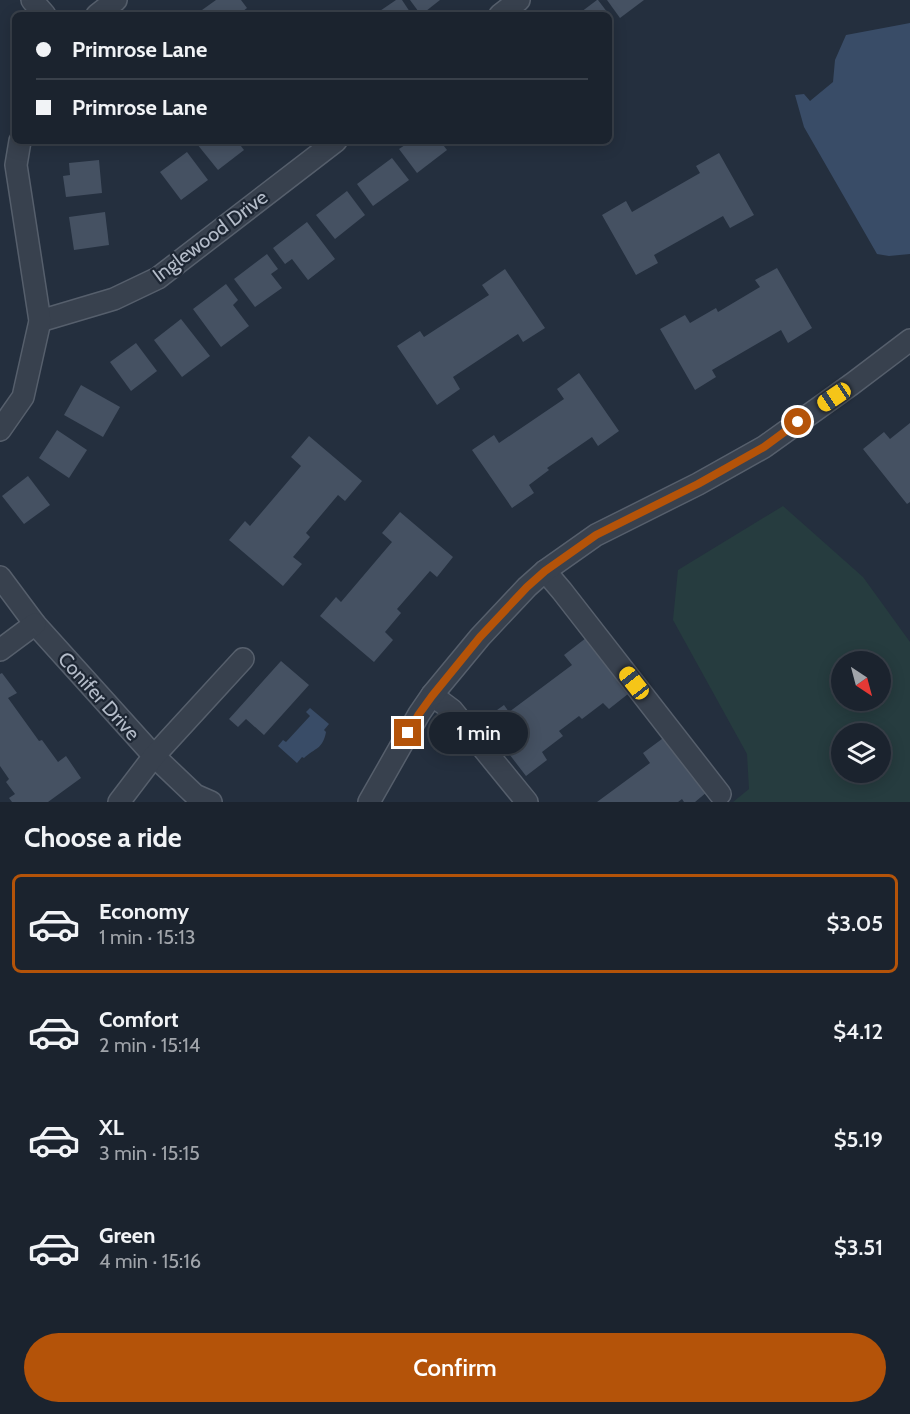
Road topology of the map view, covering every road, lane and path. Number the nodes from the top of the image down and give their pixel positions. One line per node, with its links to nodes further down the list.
1 (32, 0): 4 (street)
2 (116, 0): 5 (street)
3 (519, 0): 6 (street)
4 (42, 12)
5 (101, 12)
6 (504, 12)
7 (20, 144): 9 (street)
8 (332, 144): 9 (street, Inglewood Drive)
9 (40, 321): 11 (street)
10 (910, 340): 12 (street)
11 (0, 430)
12 (545, 571): 17 (street); 19 (street)
13 (0, 577): 14 (street, Conifer Drive)
14 (35, 624): 15 (street); 18 (street, Conifer Drive)
15 (0, 650)
16 (243, 659): 18 (street)
17 (432, 696): 22 (street); 23 (street)
18 (154, 756): 20 (street); 21 (street, Conifer Drive)
19 (720, 794)
20 (119, 802)
21 (211, 802)
22 (369, 802)
23 (527, 802)

